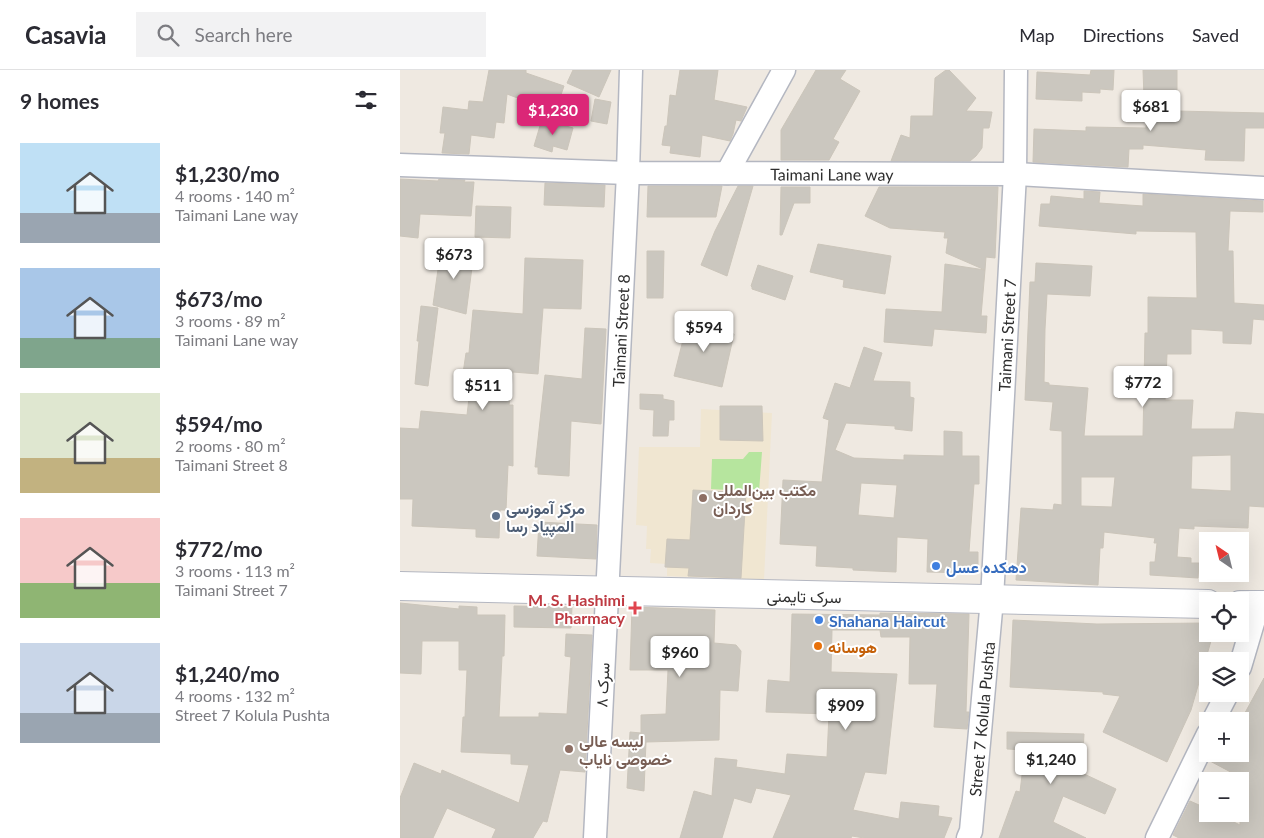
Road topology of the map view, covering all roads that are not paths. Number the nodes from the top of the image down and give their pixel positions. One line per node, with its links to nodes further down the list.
1 (631, 70): 5 (street, Taimani Street 8)
2 (784, 70): 6 (street)
3 (1016, 70): 7 (street, Taimani Street 7)
4 (400, 165): 5 (street, Taimani Lane way)
5 (628, 173): 6 (street, Taimani Lane way); 10 (street, Taimani Street 8)
6 (727, 173): 7 (street, Taimani Lane way)
7 (1015, 174): 8 (street, Taimani Lane way); 11 (street, Taimani Street 7)
8 (1264, 188)
9 (400, 586): 10 (main road, سرک تایمنی)
10 (606, 592): 11 (main road, سرک تایمنی); 16 (street, سرک ۸)
11 (992, 599): 12 (main road, سرک تایمنی); 17 (street, Street 7 Kolula Pushta)
12 (1199, 604)
13 (1254, 605): 14 (street)
14 (1243, 652)
15 (1199, 752): 18 (street)
16 (595, 838)
17 (968, 838)
18 (1157, 838)

